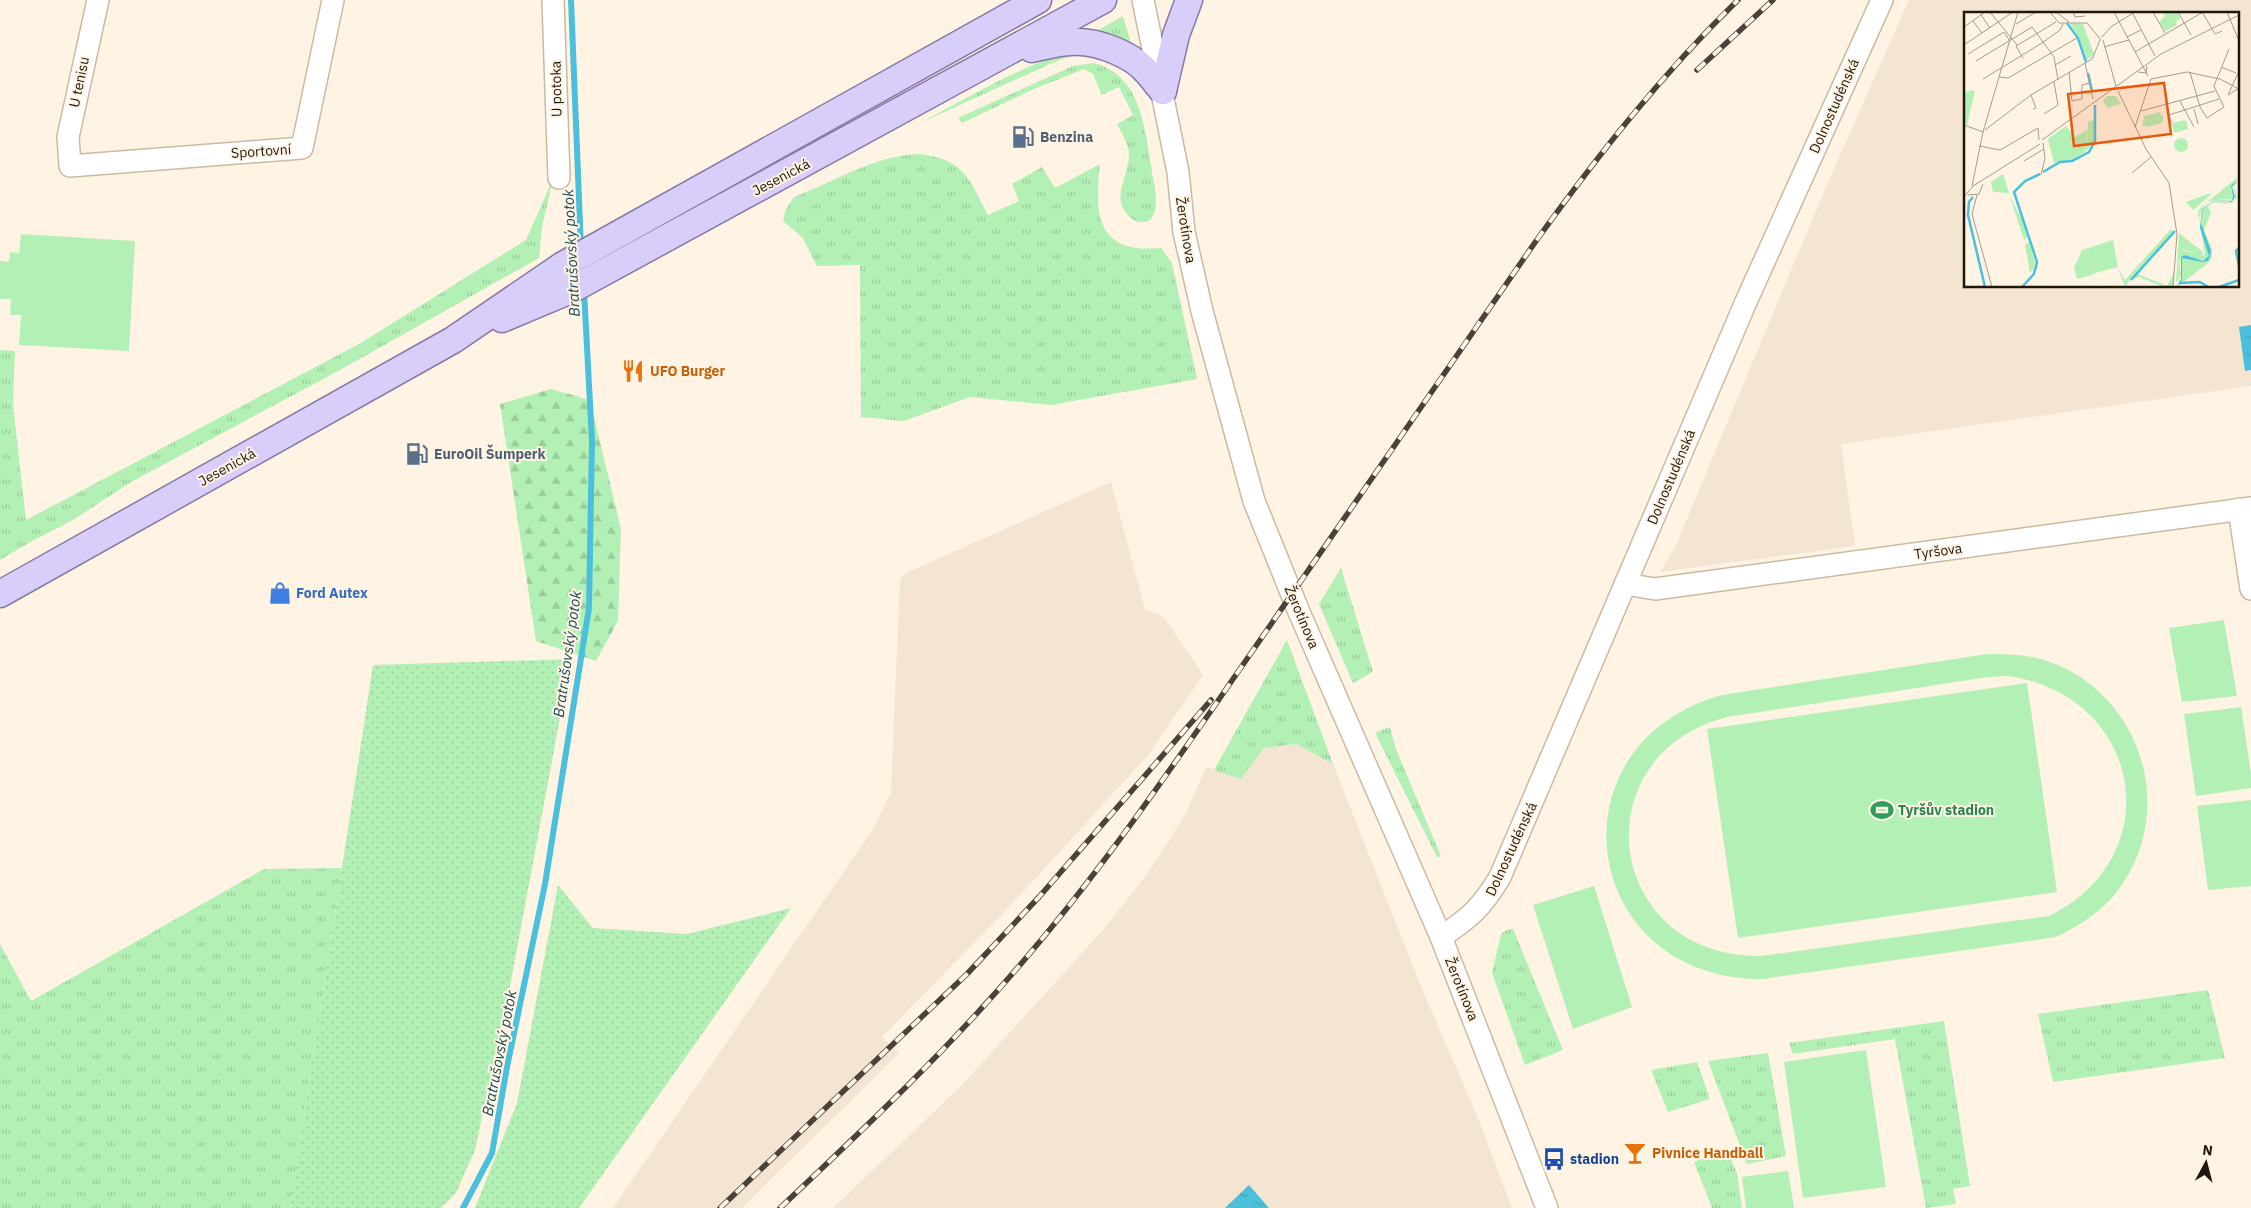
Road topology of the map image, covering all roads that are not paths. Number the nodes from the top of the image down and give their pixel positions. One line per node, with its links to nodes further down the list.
1 (98, 0): 13 (street, U tenisu)
2 (333, 0): 13 (street, Sportovní)
3 (553, 0): 14 (street, U potoka)
4 (1018, 0): 10 (main road)
5 (1038, 0): 10 (main road, Jesenická)
6 (1103, 0): 11 (main road, Jesenická)
7 (1143, 0): 12 (street, Žerotínova)
8 (1189, 0): 12 (main road)
9 (1882, 0): 17 (street, Dolnostudénská)
10 (987, 29): 15 (main road, Jesenická)
11 (1000, 58): 12 (main road); 15 (main road, Jesenická)
12 (1162, 92): 20 (street, Žerotínova)
13 (70, 166)
14 (559, 178)
15 (453, 340): 19 (main road, Jesenická)
16 (2245, 508): 17 (street, Tyršova); 18 (street)
17 (1625, 584): 20 (street, Dolnostudénská)
18 (2251, 589)
19 (0, 594)
20 (1441, 937): 21 (street, Žerotínova)
21 (1546, 1208)

